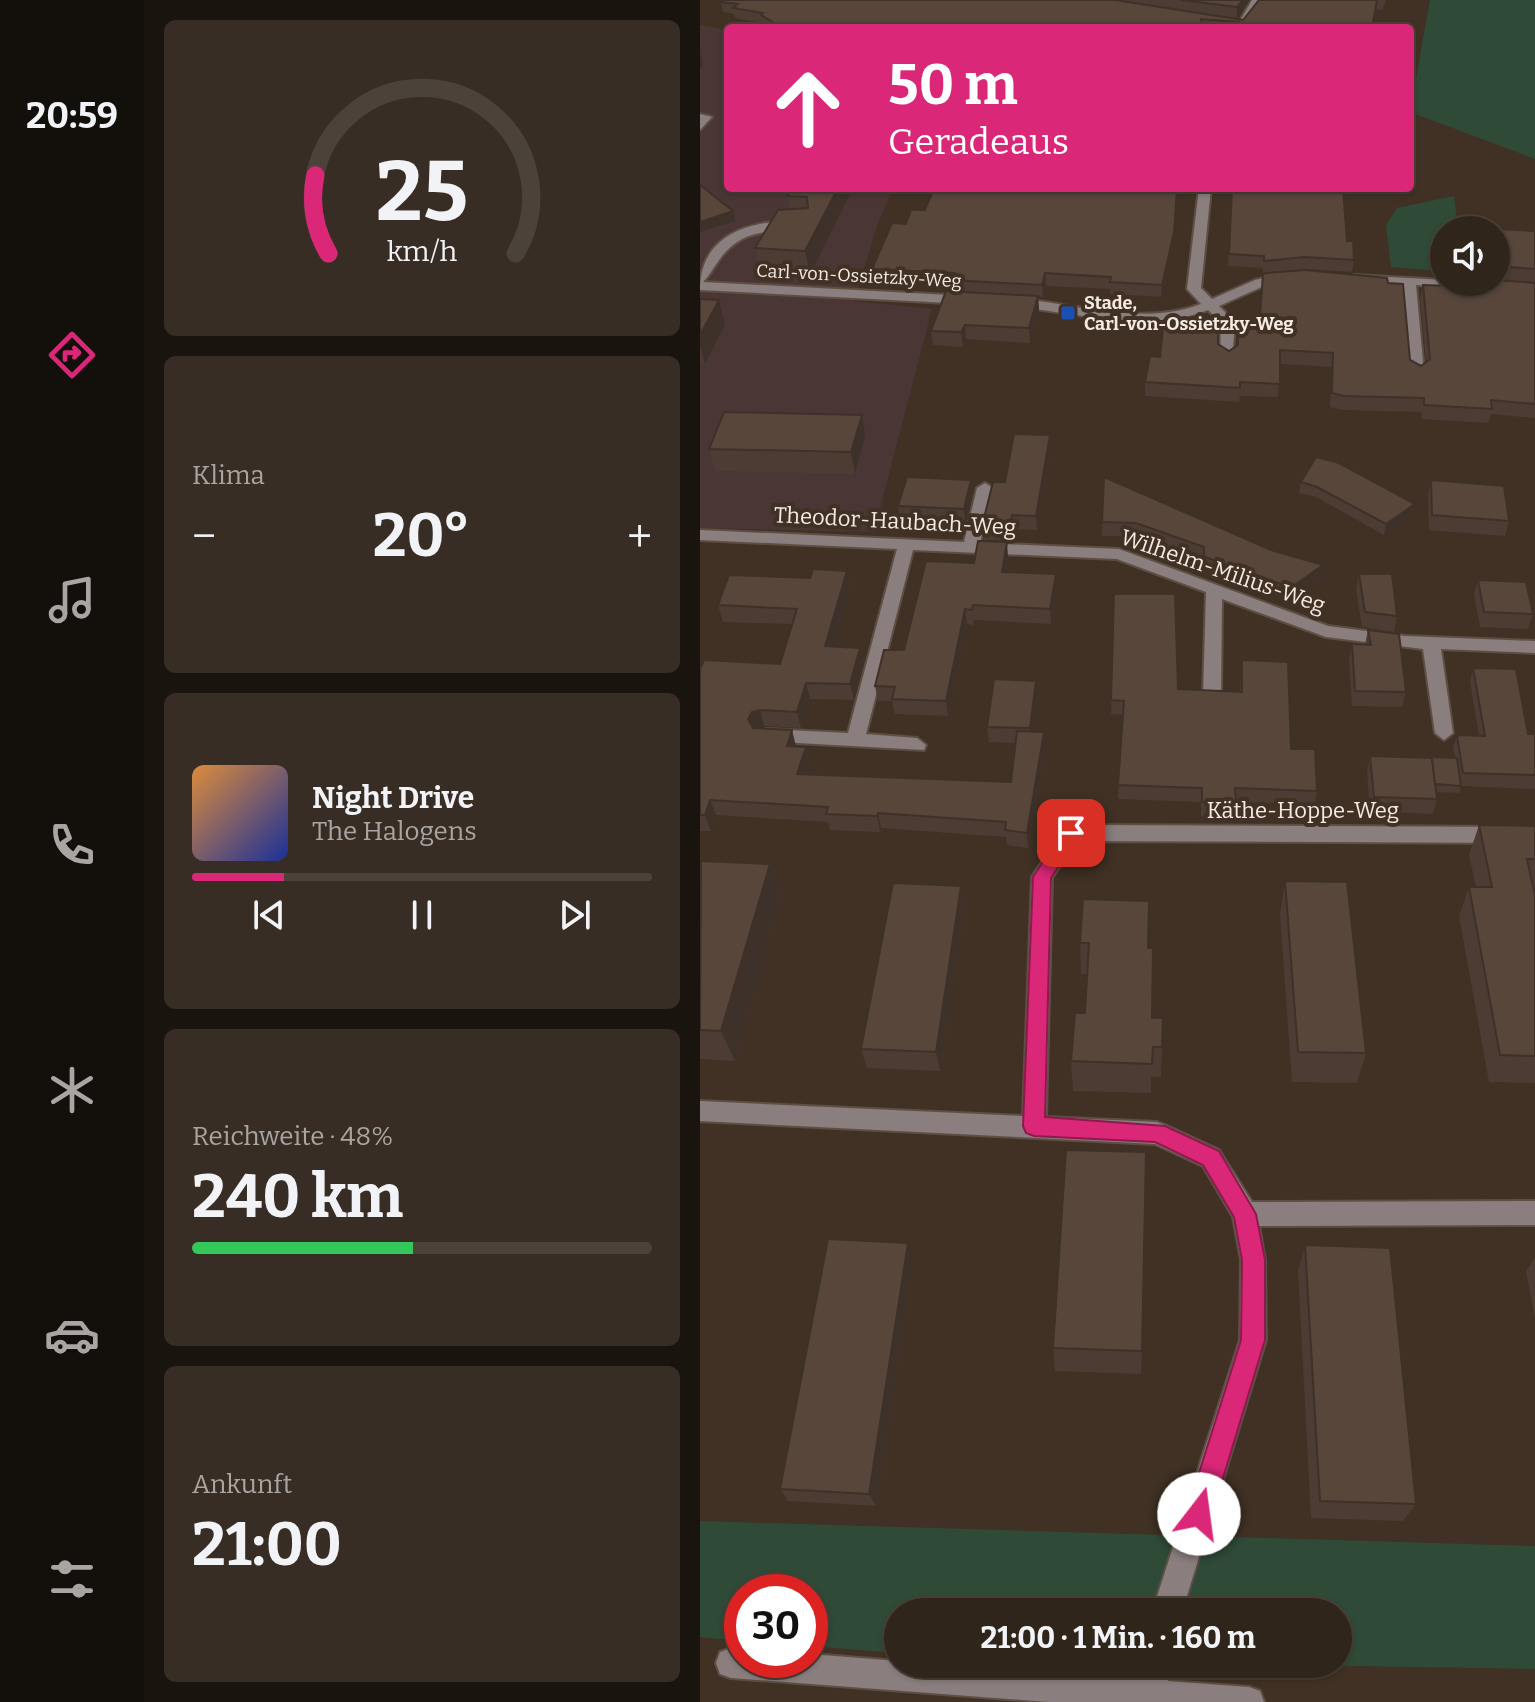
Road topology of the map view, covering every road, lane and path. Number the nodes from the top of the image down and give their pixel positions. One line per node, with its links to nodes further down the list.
1 (1257, 0): 4 (street)
2 (1225, 22): 3 (street)
3 (1232, 24)
4 (1240, 24)
5 (700, 117): 6 (street)
6 (700, 127)
7 (1205, 192): 15 (street)
8 (806, 226): 11 (street)
9 (1303, 276): 15 (street, Carl-von-Ossietzky-Weg)
10 (1349, 278): 12 (street)
11 (700, 279)
12 (1409, 280): 14 (street); 17 (street)
13 (700, 286): 15 (street, Carl-von-Ossietzky-Weg)
14 (1535, 289)
15 (1212, 304): 16 (street)
16 (1227, 358)
17 (1417, 373)
18 (985, 488): 21 (street)
19 (700, 535): 20 (street, Theodor-Haubach-Weg)
20 (906, 544): 21 (street, Theodor-Haubach-Weg); 29 (street)
21 (971, 547): 22 (street, Theodor-Haubach-Weg)
22 (1087, 552): 23 (street, Wilhelm-Milius-Weg)
23 (1214, 592): 24 (street, Wilhelm-Milius-Weg); 26 (street)
24 (1431, 643): 25 (street, Wilhelm-Milius-Weg); 27 (street)
25 (1535, 647)
26 (1212, 697)
27 (1444, 733)
28 (765, 736): 29 (street)
29 (855, 740): 30 (street)
30 (917, 745)
31 (1535, 835): 33 (street, Käthe-Hoppe-Weg)
32 (700, 1111): 33 (street)
33 (1034, 1126): 35 (street)
34 (1535, 1213): 35 (street)
35 (1245, 1214): 36 (street)
36 (1171, 1598)
37 (828, 1671): 39 (street)
38 (1154, 1678): 39 (street)
39 (1151, 1696): 40 (street)
40 (1249, 1702)

